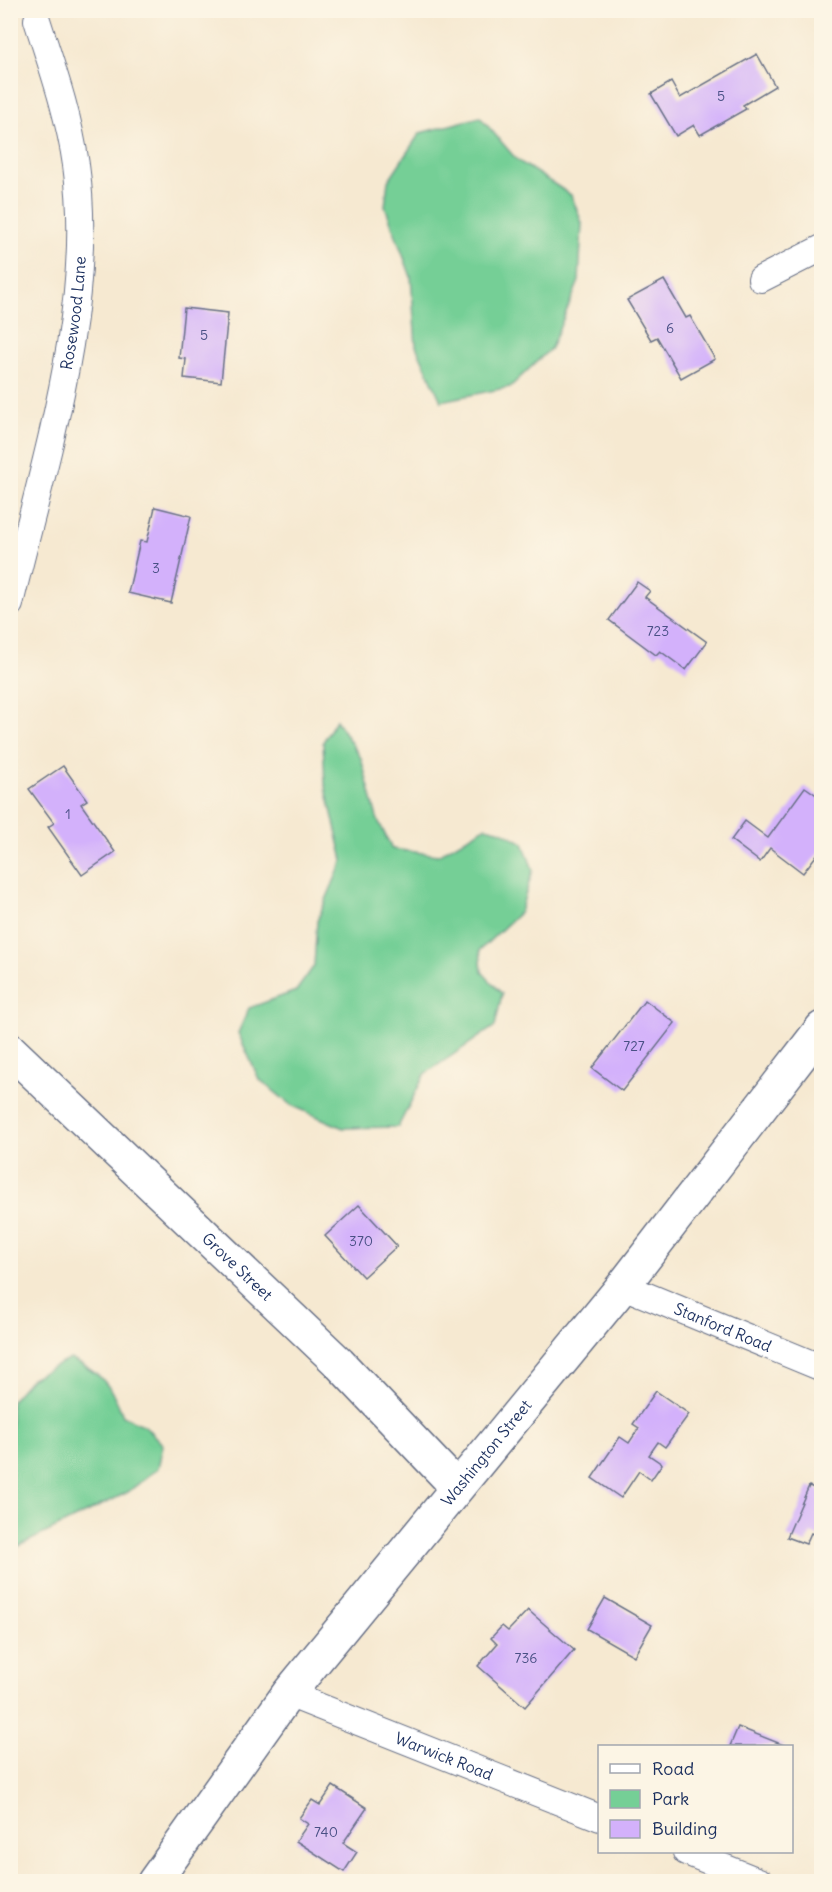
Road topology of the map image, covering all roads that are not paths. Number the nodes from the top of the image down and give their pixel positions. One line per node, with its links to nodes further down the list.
1 (37, 20): 4 (street, Rosewood Lane)
2 (822, 248): 3 (street)
3 (761, 279)
4 (10, 604)
5 (822, 1028): 7 (main road, Washington Street)
6 (10, 1050): 9 (main road, Grove Street)
7 (623, 1286): 8 (street, Stanford Road); 9 (main road, Washington Street)
8 (822, 1368)
9 (457, 1487): 10 (main road, Washington Street)
10 (288, 1694): 11 (street, Warwick Road); 13 (main road, Washington Street)
11 (598, 1817)
12 (691, 1853): 14 (street)
13 (154, 1881)
14 (761, 1881)

